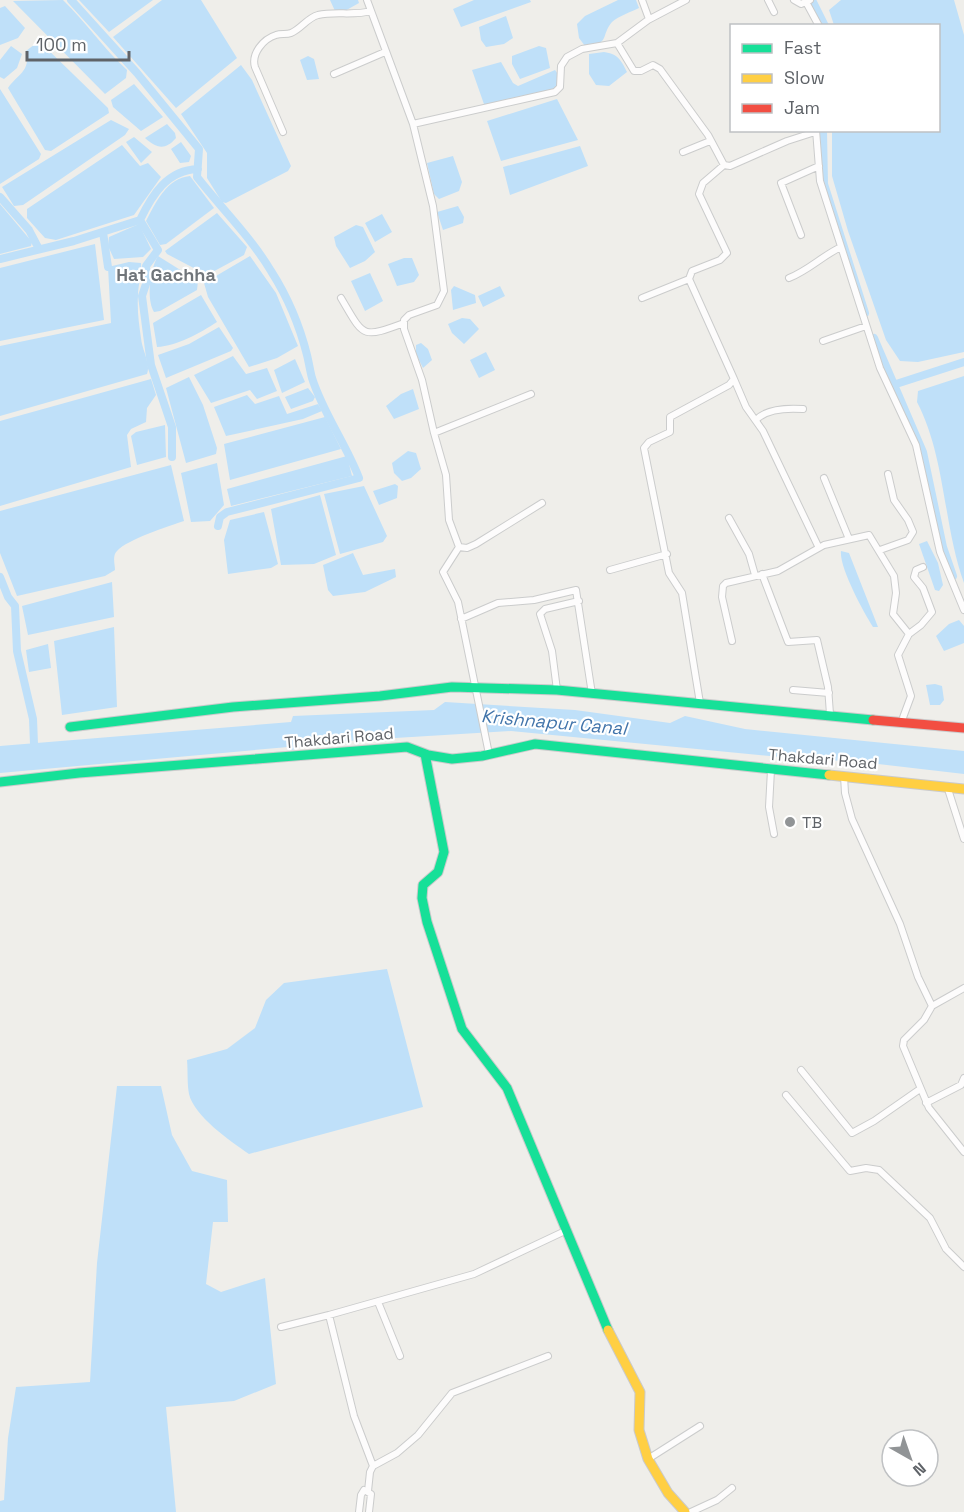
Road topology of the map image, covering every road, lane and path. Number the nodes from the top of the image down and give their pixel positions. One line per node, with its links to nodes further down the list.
1 (367, 0): 7 (street)
2 (642, 0): 9 (street)
3 (686, 0): 9 (street)
4 (768, 0): 8 (street)
5 (794, 0): 6 (street)
6 (809, 1): 10 (street)
7 (371, 11): 12 (street); 15 (street)
8 (774, 12)
9 (649, 19): 11 (street)
10 (818, 24)
11 (617, 43): 14 (street); 18 (street)
12 (385, 52): 13 (street); 14 (street)
13 (334, 74)
14 (413, 124): 28 (street)
15 (283, 132)
16 (813, 132): 20 (street)
17 (816, 132): 21 (street)
18 (710, 141): 19 (street); 20 (street)
19 (683, 152)
20 (724, 165): 25 (street)
21 (819, 166): 22 (street); 23 (street)
22 (801, 235)
23 (841, 247): 24 (street); 29 (street)
24 (789, 278)
25 (689, 279): 27 (street); 31 (street)
26 (341, 298): 28 (street)
27 (642, 298)
28 (404, 323): 35 (street)
29 (866, 326): 30 (street); 49 (street)
30 (823, 340)
31 (734, 379): 34 (street); 44 (street)
32 (531, 394): 35 (street)
33 (803, 409): 34 (street)
34 (756, 420): 41 (street)
35 (434, 434): 42 (street)
36 (888, 474): 43 (street)
37 (825, 478): 40 (street)
38 (542, 503): 42 (street)
39 (729, 518): 47 (street)
40 (849, 539): 41 (street); 43 (street)
41 (818, 546): 47 (street)
42 (459, 547): 50 (street)
43 (880, 550): 51 (street)
44 (667, 554): 46 (street); 58 (street)
45 (923, 567): 51 (street)
46 (610, 570)
47 (759, 575): 52 (street); 55 (street)
48 (579, 601): 50 (street); 53 (street); 57 (street)
49 (964, 610)
50 (461, 619): 56 (street)
51 (909, 634): 60 (street)
52 (732, 641)
53 (557, 690): 56 (street); 57 (street)
54 (793, 690): 55 (street)
55 (828, 693): 59 (street)
56 (477, 694): 61 (street); 64 (street)
57 (592, 694): 58 (street)
58 (700, 704): 59 (street)
59 (830, 714): 60 (street)
60 (901, 723): 62 (street)
61 (70, 728)
62 (964, 728)
63 (425, 754): 64 (street, Thakdari Road); 67 (street, Thakdari Road); 80 (street)
64 (489, 754): 65 (street, Thakdari Road)
65 (771, 770): 66 (street, Thakdari Road); 70 (street)
66 (844, 776): 68 (street, Thakdari Road); 73 (street)
67 (0, 782)
68 (947, 786): 69 (street, Thakdari Road); 71 (street)
69 (964, 789)
70 (774, 834)
71 (964, 839)
72 (964, 988): 73 (street)
73 (932, 1006): 76 (street)
74 (801, 1070): 76 (street)
75 (964, 1078): 78 (street)
76 (920, 1089): 78 (street)
77 (786, 1095): 81 (street)
78 (926, 1103): 79 (street)
79 (964, 1152)
80 (565, 1231): 82 (street); 88 (street)
81 (964, 1267)
82 (378, 1302): 83 (street); 85 (street)
83 (329, 1315): 84 (street); 89 (street)
84 (281, 1327)
85 (400, 1356)
86 (548, 1356): 89 (street)
87 (700, 1426): 88 (street)
88 (648, 1459): 94 (street)
89 (373, 1466): 91 (street)
90 (732, 1488): 95 (street)
91 (368, 1491): 92 (street); 93 (street)
92 (359, 1512)
93 (369, 1512)
94 (684, 1512)
95 (691, 1512)

